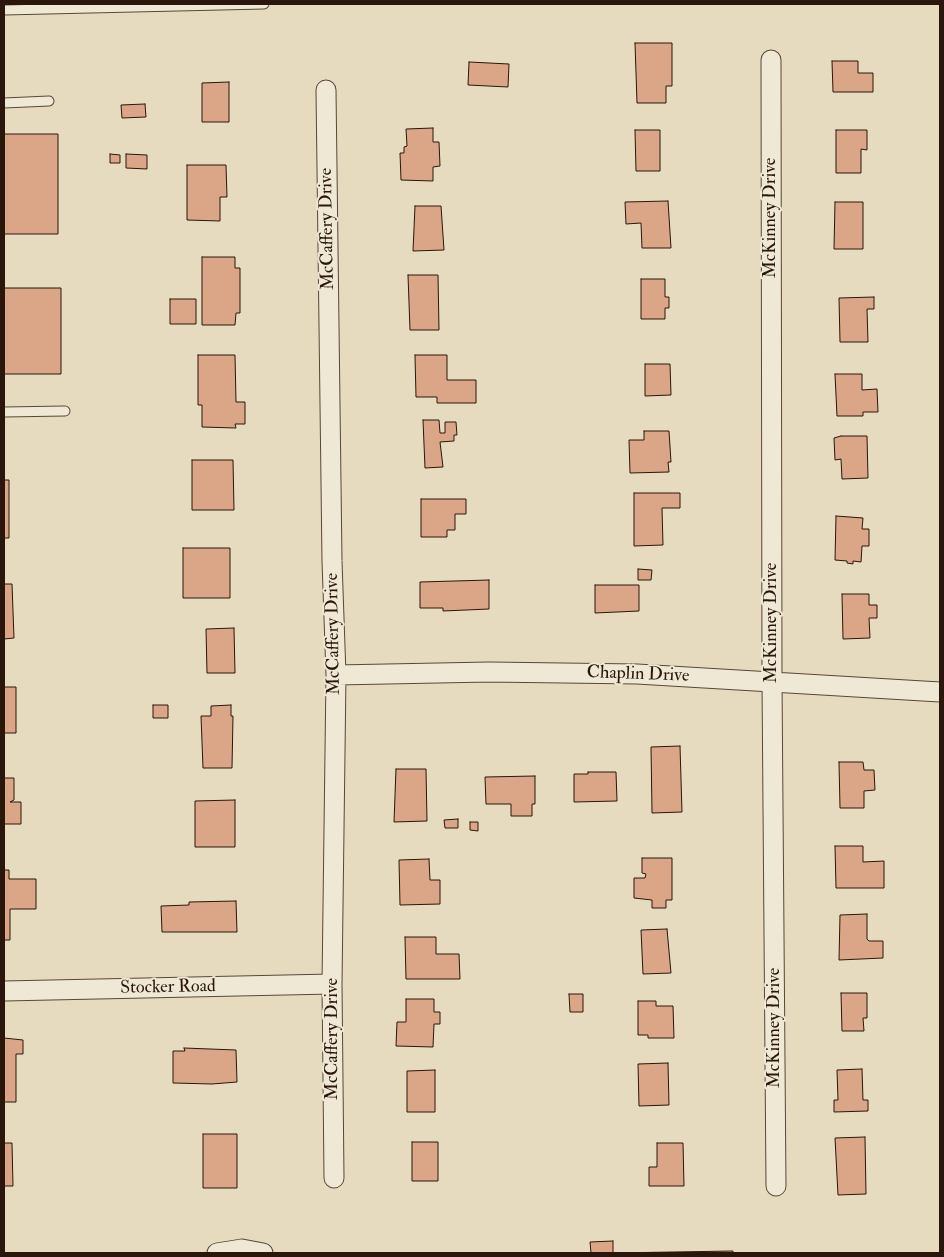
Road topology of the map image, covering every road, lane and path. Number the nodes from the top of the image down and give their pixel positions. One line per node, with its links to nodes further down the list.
1 (264, 4): 2 (lane)
2 (4, 10)
3 (771, 60): 10 (street, McKinney Drive)
4 (326, 90): 9 (street, McCaffery Drive)
5 (49, 101): 6 (lane)
6 (4, 103)
7 (65, 411): 8 (lane)
8 (4, 412)
9 (336, 675): 10 (street, Chaplin Drive); 12 (street, McCaffery Drive)
10 (772, 682): 11 (street, Chaplin Drive); 15 (street, McKinney Drive)
11 (940, 692)
12 (332, 984): 13 (street, Stocker Road); 14 (street, McCaffery Drive)
13 (4, 991)
14 (334, 1178)
15 (776, 1186)
16 (217, 1253): 17 (street)
17 (263, 1253)

